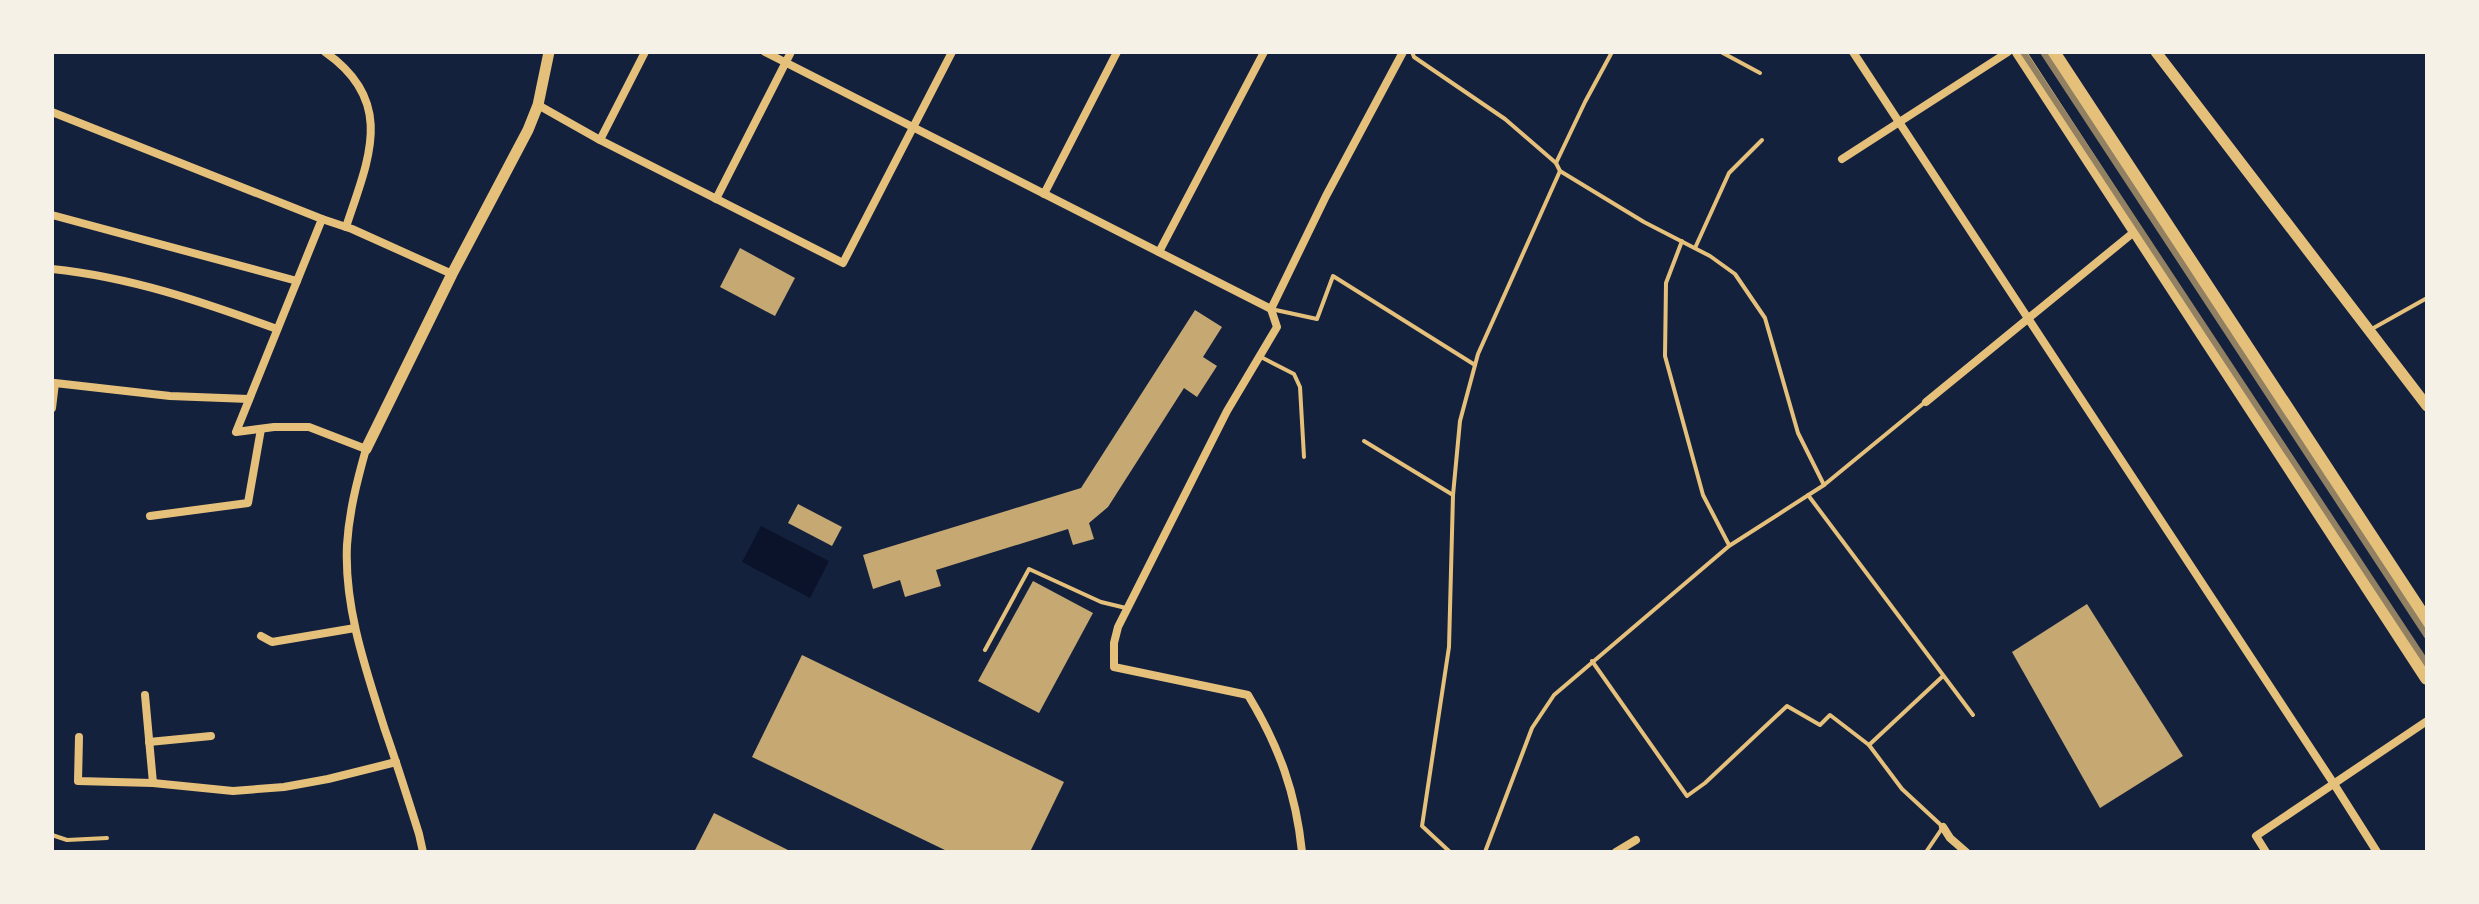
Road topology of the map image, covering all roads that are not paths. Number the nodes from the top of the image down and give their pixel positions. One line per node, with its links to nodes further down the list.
1 (325, 52): 33 (street)
2 (549, 52): 20 (street)
3 (645, 52): 24 (street)
4 (765, 52): 18 (street)
5 (791, 52): 18 (street)
6 (952, 52): 23 (street)
7 (1117, 52): 29 (street)
8 (1264, 52): 37 (street)
9 (1403, 52): 42 (street)
10 (1412, 52): 27 (lane)
11 (1612, 52): 27 (lane)
12 (1721, 52): 19 (lane)
13 (1853, 52): 22 (street)
14 (2008, 52): 22 (street)
15 (2019, 52): 34 (highway)
16 (2053, 52): 62 (highway)
17 (2156, 52): 45 (street)
18 (786, 63): 23 (street); 30 (street)
19 (1760, 73)
20 (538, 105): 24 (street); 39 (street)
21 (52, 112): 32 (street)
22 (1900, 122): 26 (street); 43 (street)
23 (912, 127): 29 (street); 30 (street)
24 (600, 140): 30 (street)
25 (1762, 140): 36 (lane)
26 (1842, 159)
27 (1556, 163): 28 (lane)
28 (1560, 171): 35 (lane); 47 (lane)
29 (1044, 194): 37 (street)
30 (716, 199)
31 (52, 215): 40 (street)
32 (322, 219): 33 (street); 40 (street)
33 (346, 227): 39 (street)
34 (2134, 232): 43 (street); 68 (highway)
35 (1682, 241): 36 (lane); 60 (lane)
36 (1695, 248): 56 (lane)
37 (1159, 252): 42 (street)
38 (52, 269): 44 (street)
39 (452, 274): 54 (street)
40 (297, 281): 44 (street)
41 (2427, 298): 45 (lane)
42 (1271, 309): 46 (street); 47 (lane)
43 (2027, 319): 49 (street); 78 (street)
44 (277, 329): 48 (street)
45 (2369, 331): 50 (street)
46 (1259, 356): 55 (lane); 61 (street)
47 (1475, 365): 57 (lane)
48 (249, 399): 51 (street); 52 (street)
49 (1926, 402): 56 (lane)
50 (2427, 406)
51 (52, 408)
52 (261, 429): 54 (street); 59 (street)
53 (1364, 441): 57 (lane)
54 (366, 449): 63 (street)
55 (1304, 457)
56 (1824, 485): 58 (lane)
57 (1453, 495): 83 (lane)
58 (1808, 495): 60 (lane); 67 (lane)
59 (150, 516)
60 (1729, 546): 66 (lane)
61 (1128, 608): 65 (lane); 82 (street)
62 (2427, 622)
63 (355, 628): 64 (street); 76 (street)
64 (261, 636)
65 (985, 650)
66 (1592, 661): 75 (lane); 84 (lane)
67 (1943, 676): 70 (lane); 75 (lane)
68 (2427, 678)
69 (145, 695): 74 (street)
70 (1973, 715)
71 (2427, 721): 78 (street)
72 (211, 736): 74 (street)
73 (79, 737): 77 (street)
74 (149, 742): 77 (street)
75 (1869, 745): 79 (lane)
76 (396, 762): 77 (street); 81 (street)
77 (153, 783)
78 (2334, 784): 88 (street); 89 (street)
79 (1943, 827): 86 (lane); 87 (street)
80 (1636, 840): 85 (street)
81 (423, 852)
82 (1302, 852)
83 (1450, 852)
84 (1485, 852)
85 (1616, 852)
86 (1926, 852)
87 (1966, 852)
88 (2266, 852)
89 (2377, 852)

